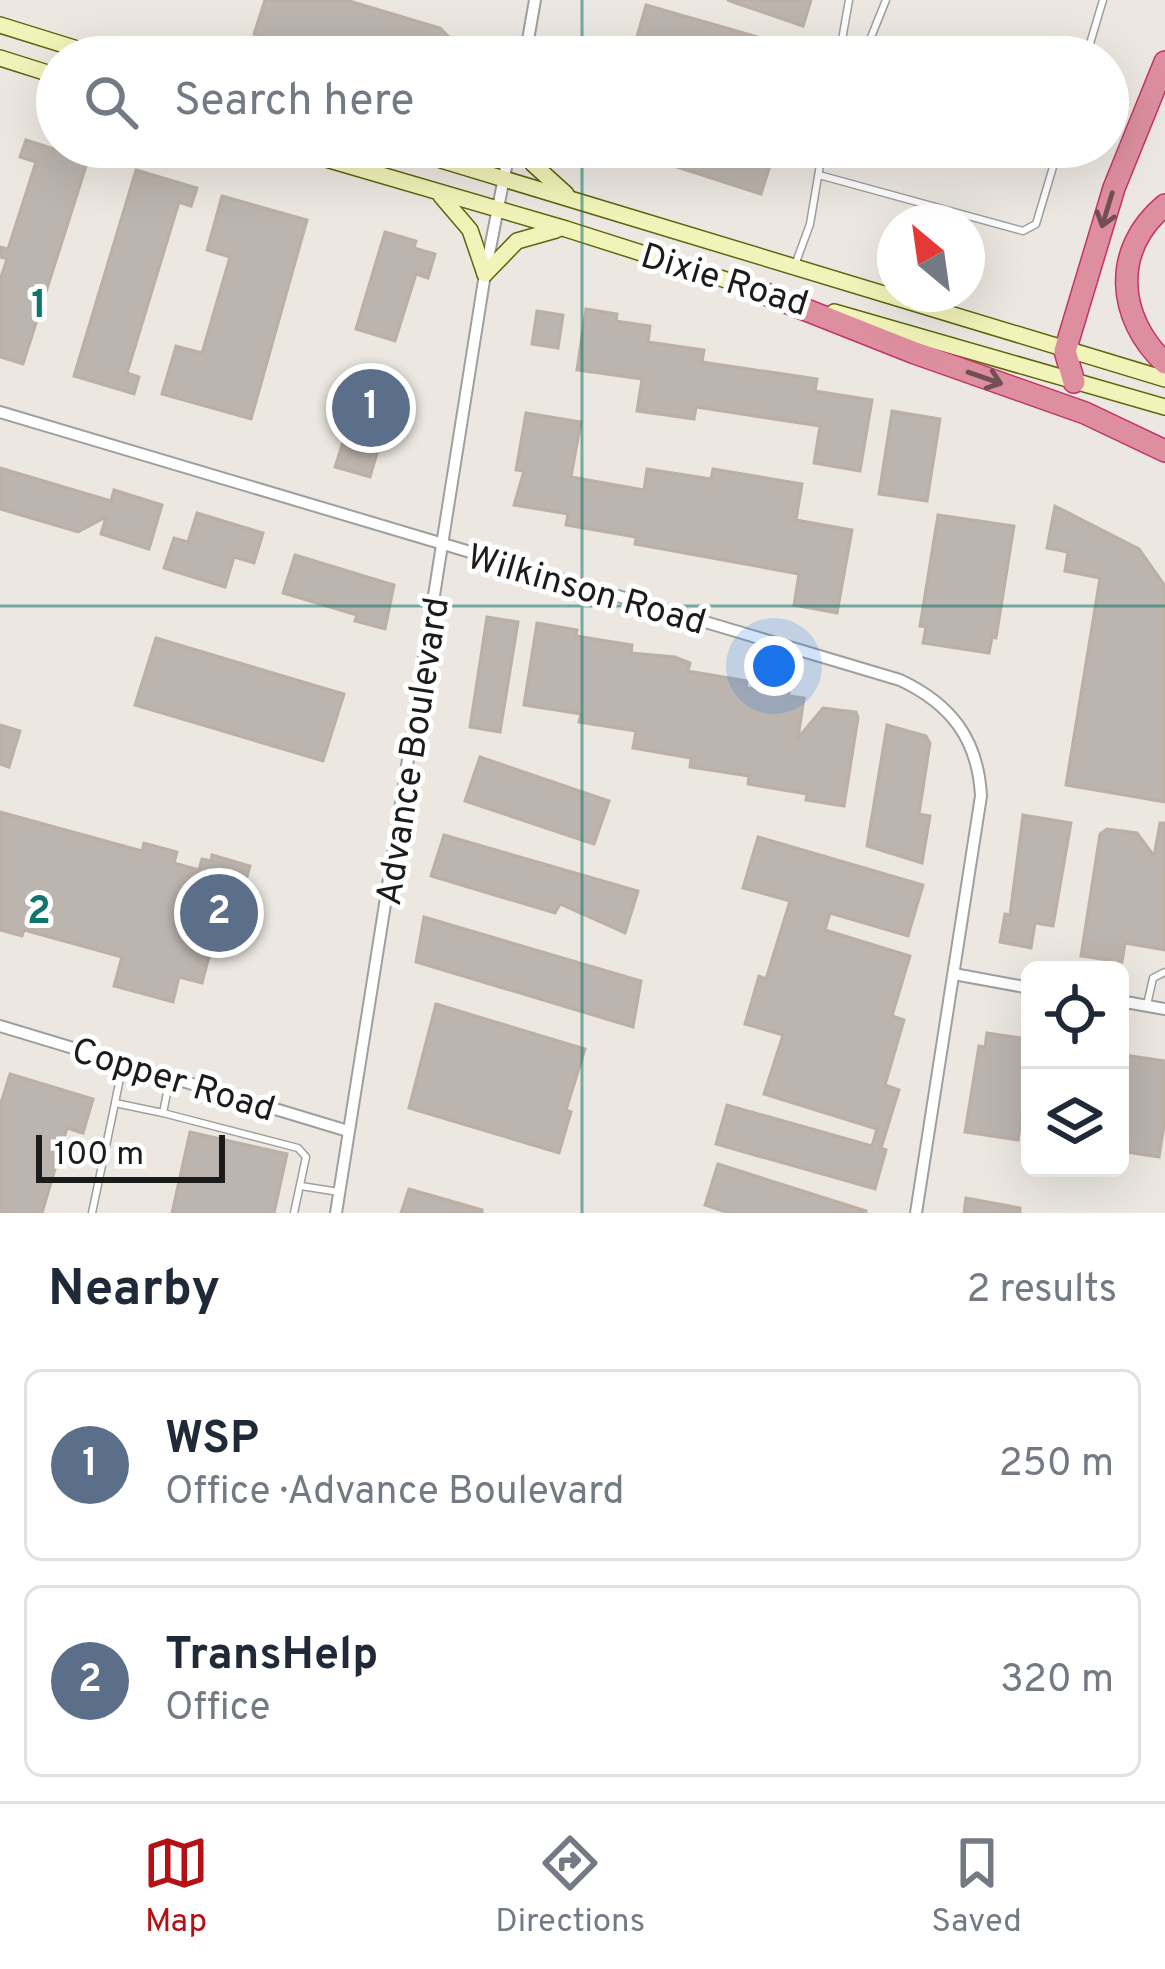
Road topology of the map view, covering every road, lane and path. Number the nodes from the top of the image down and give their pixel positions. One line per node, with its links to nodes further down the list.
1 (535, 0): 7 (street)
2 (849, 0): 8 (lane)
3 (886, 0): 9 (lane)
4 (1102, 0): 10 (lane)
5 (0, 25): 6 (main road)
6 (36, 36)
7 (529, 36)
8 (843, 36)
9 (871, 36)
10 (1091, 36)
11 (0, 58): 13 (main road)
12 (1165, 62): 14 (highway, one-way to 14)
13 (36, 69)
14 (1129, 151)
15 (354, 168): 24 (main road, Dixie Road)
16 (462, 168): 23 (main road, Dixie Road)
17 (507, 168): 23 (street, Advance Boulevard)
18 (537, 168): 25 (main road)
19 (820, 168): 22 (lane)
20 (1053, 168): 22 (lane)
21 (1122, 168): 32 (highway, one-way to 32)
22 (819, 175): 29 (lane)
23 (505, 179): 25 (main road, Dixie Road); 27 (street, Advance Boulevard)
24 (439, 194): 27 (main road, Dixie Road); 30 (main road)
25 (573, 200): 29 (main road, Dixie Road)
26 (1165, 205): 33 (highway)
27 (499, 210): 28 (main road, Dixie Road); 30 (street, Advance Boulevard)
28 (566, 229): 30 (main road); 31 (main road, Dixie Road)
29 (794, 266): 32 (main road, Dixie Road)
30 (485, 274): 39 (street, Advance Boulevard)
31 (758, 291): 35 (main road, Dixie Road); 38 (highway, one-way to 38)
32 (1065, 351): 34 (main road, Dixie Road); 35 (highway)
33 (1165, 364)
34 (1165, 379)
35 (1074, 382): 36 (main road, Dixie Road)
36 (1165, 407)
37 (0, 412): 39 (street, Wilkinson Road)
38 (1165, 451)
39 (445, 546): 41 (street, Wilkinson Road); 51 (street, Advance Boulevard)
40 (1165, 972): 44 (lane)
41 (954, 974): 42 (street); 57 (street, Wilkinson Road)
42 (1021, 986)
43 (1129, 1002): 44 (street)
44 (1147, 1005): 45 (street)
45 (1165, 1009)
46 (0, 1026): 47 (street, Copper Road)
47 (124, 1064): 48 (street, Copper Road); 49 (lane)
48 (170, 1078): 50 (lane); 51 (street, Copper Road)
49 (116, 1103): 50 (lane); 54 (lane)
50 (164, 1113): 52 (lane)
51 (348, 1131): 53 (street, Advance Boulevard)
52 (300, 1186): 53 (lane); 55 (lane)
53 (339, 1192): 56 (street, Advance Boulevard)
54 (92, 1213)
55 (294, 1213)
56 (336, 1213)
57 (916, 1213)

